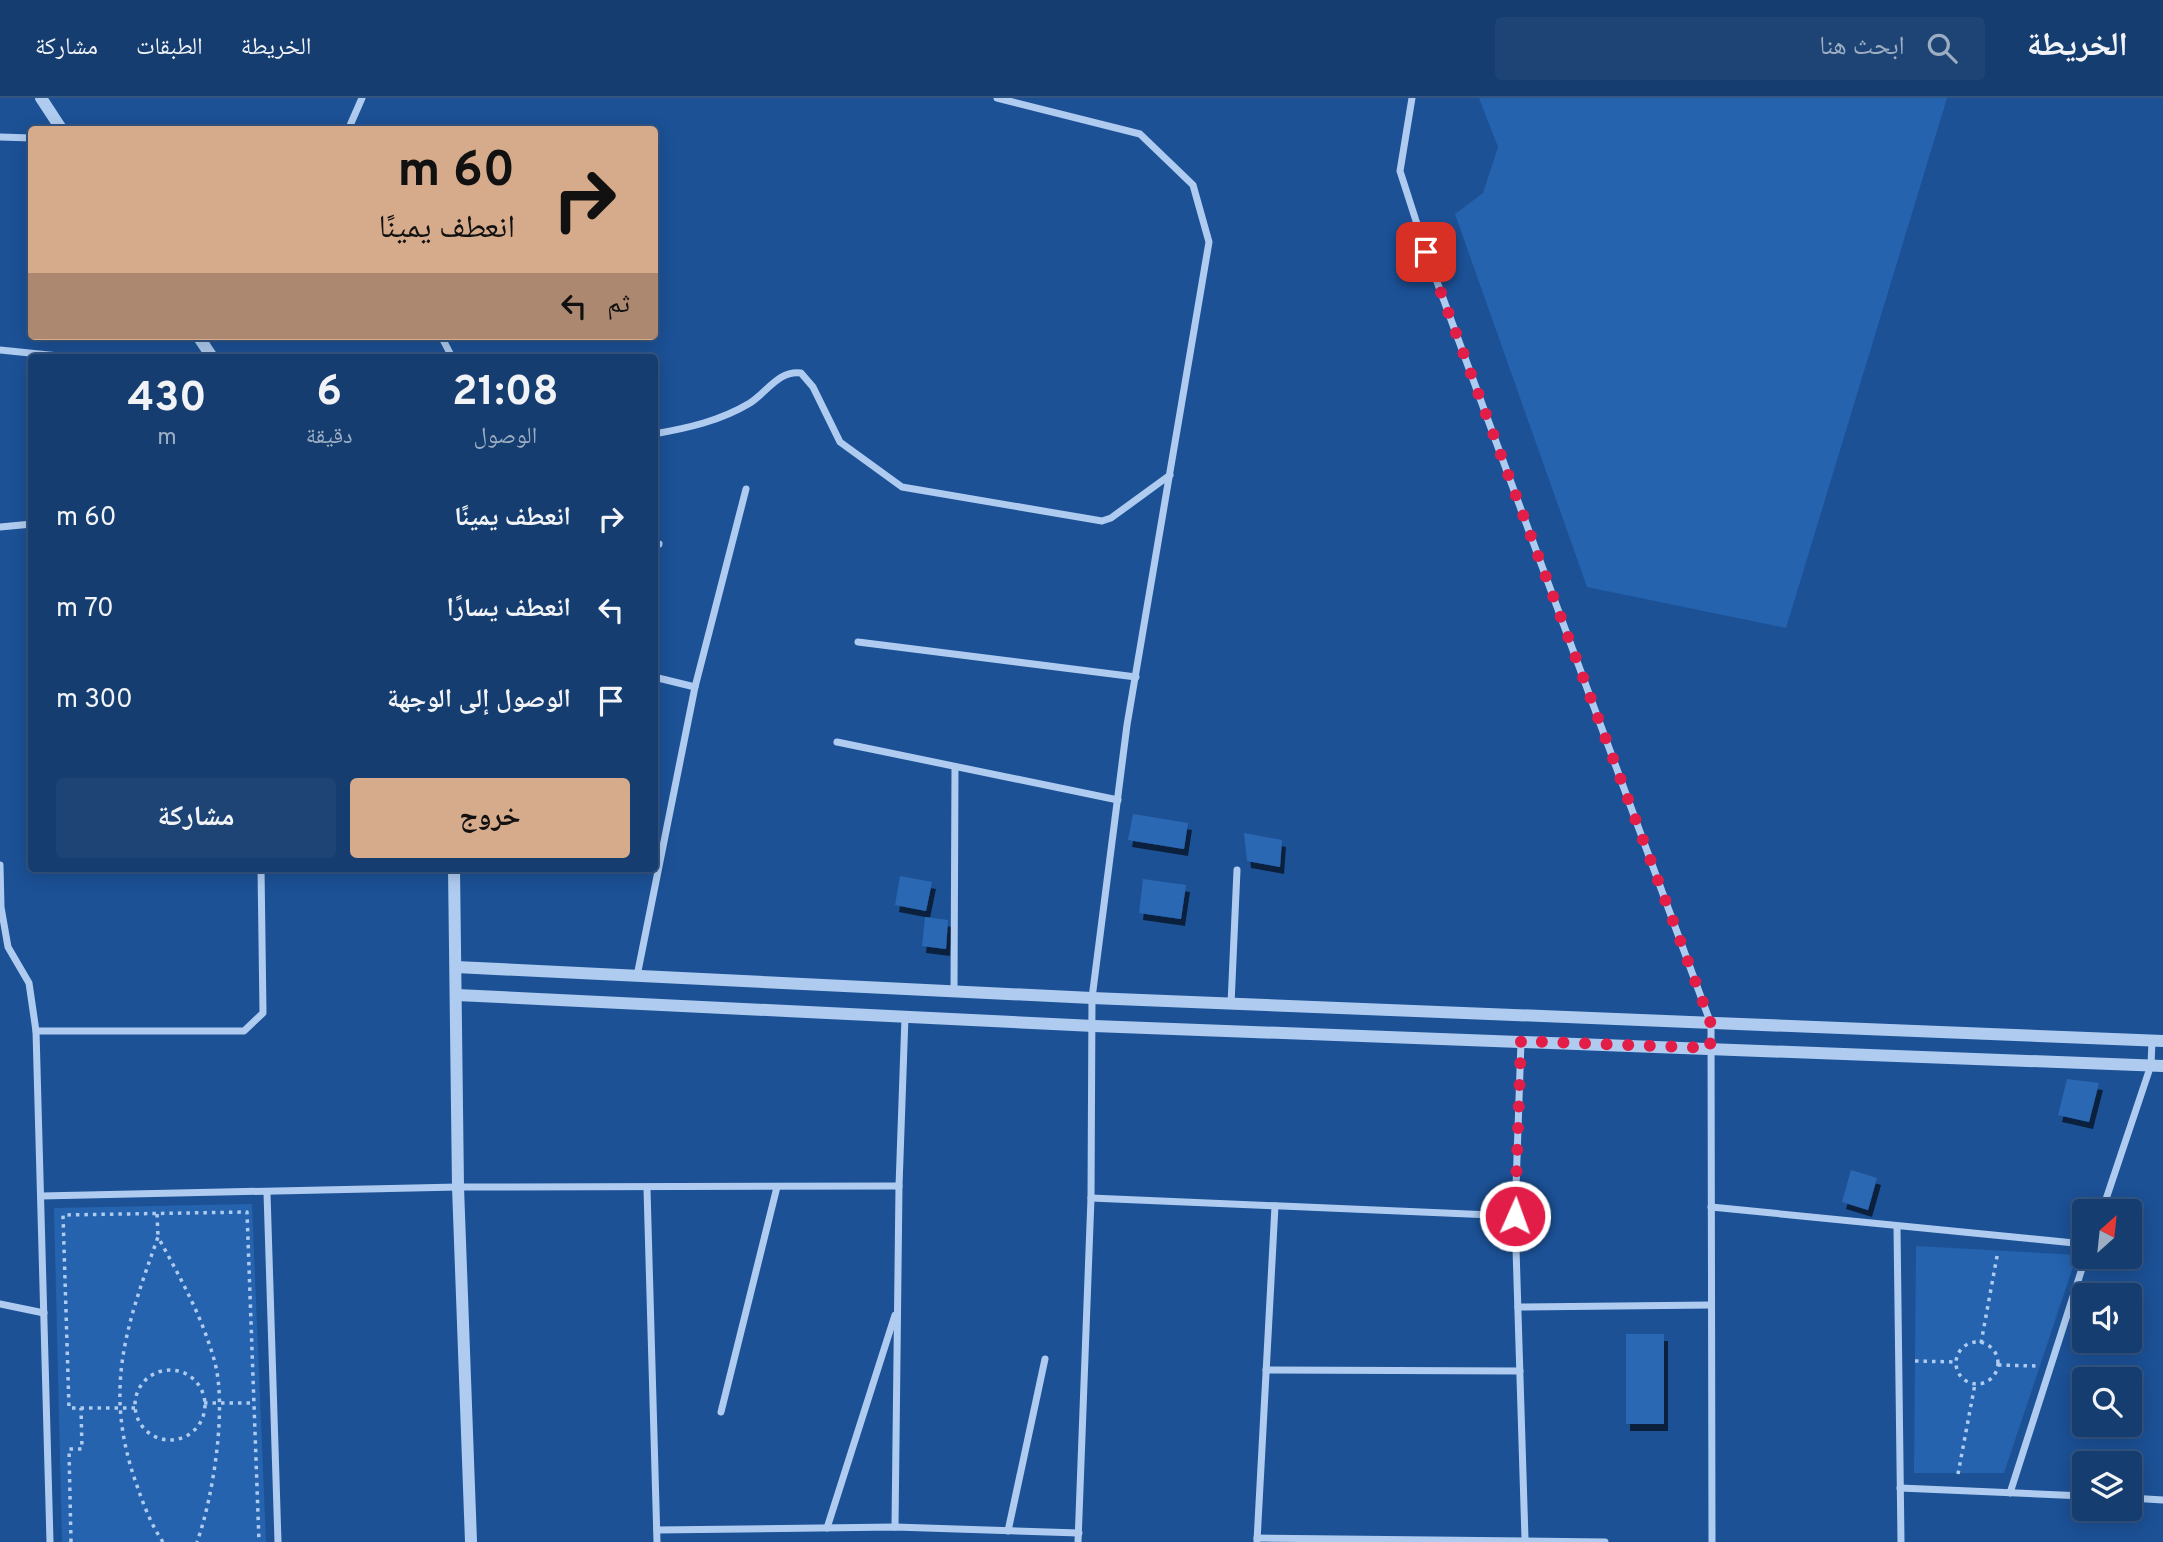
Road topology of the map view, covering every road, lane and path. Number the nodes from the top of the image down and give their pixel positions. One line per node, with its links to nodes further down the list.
1 (41, 98): 5 (street)
2 (362, 98): 6 (street)
3 (997, 98): 12 (street)
4 (1412, 98): 37 (street)
5 (59, 126)
6 (350, 126)
7 (0, 137): 8 (street)
8 (28, 138)
9 (0, 350): 10 (street)
10 (39, 354)
11 (658, 433): 12 (street)
12 (1170, 475): 17 (street)
13 (746, 489): 19 (street)
14 (28, 524): 15 (street)
15 (0, 527)
16 (858, 642): 17 (street)
17 (1136, 677): 22 (street)
18 (658, 678): 19 (street)
19 (695, 687): 25 (street)
20 (837, 742): 21 (street)
21 (955, 766): 22 (street); 32 (street)
22 (1118, 800): 34 (street)
23 (0, 865): 29 (street)
24 (1237, 870): 35 (street)
25 (658, 871)
26 (261, 872): 39 (street)
27 (454, 872): 30 (street)
28 (658, 872): 31 (street)
29 (1, 907): 39 (street)
30 (456, 967): 31 (street); 33 (street)
31 (637, 976): 32 (street)
32 (954, 991): 34 (street)
33 (457, 995): 36 (street); 45 (street)
34 (1092, 998): 35 (street); 38 (street)
35 (1231, 1004): 37 (street)
36 (905, 1017): 38 (street); 44 (street)
37 (1711, 1024): 41 (street); 42 (street)
38 (1094, 1026): 40 (street); 50 (street)
39 (36, 1031): 49 (street)
40 (1521, 1041): 42 (street); 55 (street)
41 (2157, 1041): 43 (street)
42 (1710, 1048): 43 (street); 53 (street)
43 (2157, 1065): 51 (street)
44 (899, 1186): 46 (street); 63 (street)
45 (458, 1187): 47 (street); 48 (street); 101 (street)
46 (777, 1187): 47 (street); 81 (street)
47 (647, 1189): 90 (street)
48 (267, 1193): 49 (street); 100 (street)
49 (41, 1196): 65 (street)
50 (1091, 1198): 52 (street); 92 (street)
51 (2107, 1199)
52 (1275, 1206): 55 (street); 72 (street)
53 (1711, 1207): 56 (street); 62 (street)
54 (158, 1214): 57 (path); 77 (path); 78 (path)
55 (1515, 1216): 64 (street)
56 (1897, 1227): 58 (street); 83 (street)
57 (158, 1237): 76 (path); 79 (path)
58 (2072, 1243)
59 (1998, 1251): 66 (path)
60 (2082, 1269): 84 (street)
61 (0, 1304): 65 (street)
62 (1711, 1306): 64 (street); 105 (street)
63 (898, 1307): 88 (street); 89 (street)
64 (1518, 1307): 73 (street)
65 (44, 1313): 95 (street)
66 (1981, 1343): 69 (path); 70 (path)
67 (1045, 1359): 91 (street)
68 (1915, 1361): 69 (path)
69 (1957, 1362): 74 (path)
70 (1998, 1365): 71 (path); 74 (path)
71 (2040, 1366)
72 (1266, 1370): 73 (street); 94 (street)
73 (1520, 1371): 93 (street)
74 (1975, 1384): 82 (path)
75 (204, 1403): 76 (path); 80 (path); 80 (path)
76 (219, 1403): 77 (path); 98 (path)
77 (254, 1403): 99 (path)
78 (82, 1408): 79 (path); 96 (path)
79 (118, 1408): 80 (path); 97 (path)
80 (135, 1408)
81 (721, 1412)
82 (1958, 1474)
83 (1900, 1488): 84 (street); 106 (street)
84 (2010, 1493): 85 (street)
85 (2072, 1496)
86 (2142, 1499): 87 (street)
87 (2163, 1500)
88 (895, 1527): 89 (street); 91 (street)
89 (827, 1528): 90 (street)
90 (657, 1530): 102 (street)
91 (1009, 1531): 92 (street)
92 (1079, 1533): 103 (street)
93 (1525, 1539): 94 (street); 104 (street)
94 (1257, 1540)
95 (50, 1542)
96 (71, 1542)
97 (163, 1542)
98 (197, 1542)
99 (259, 1542)
100 (278, 1542)
101 (471, 1542)
102 (657, 1542)
103 (1078, 1542)
104 (1605, 1542)
105 (1712, 1542)
106 (1901, 1542)

